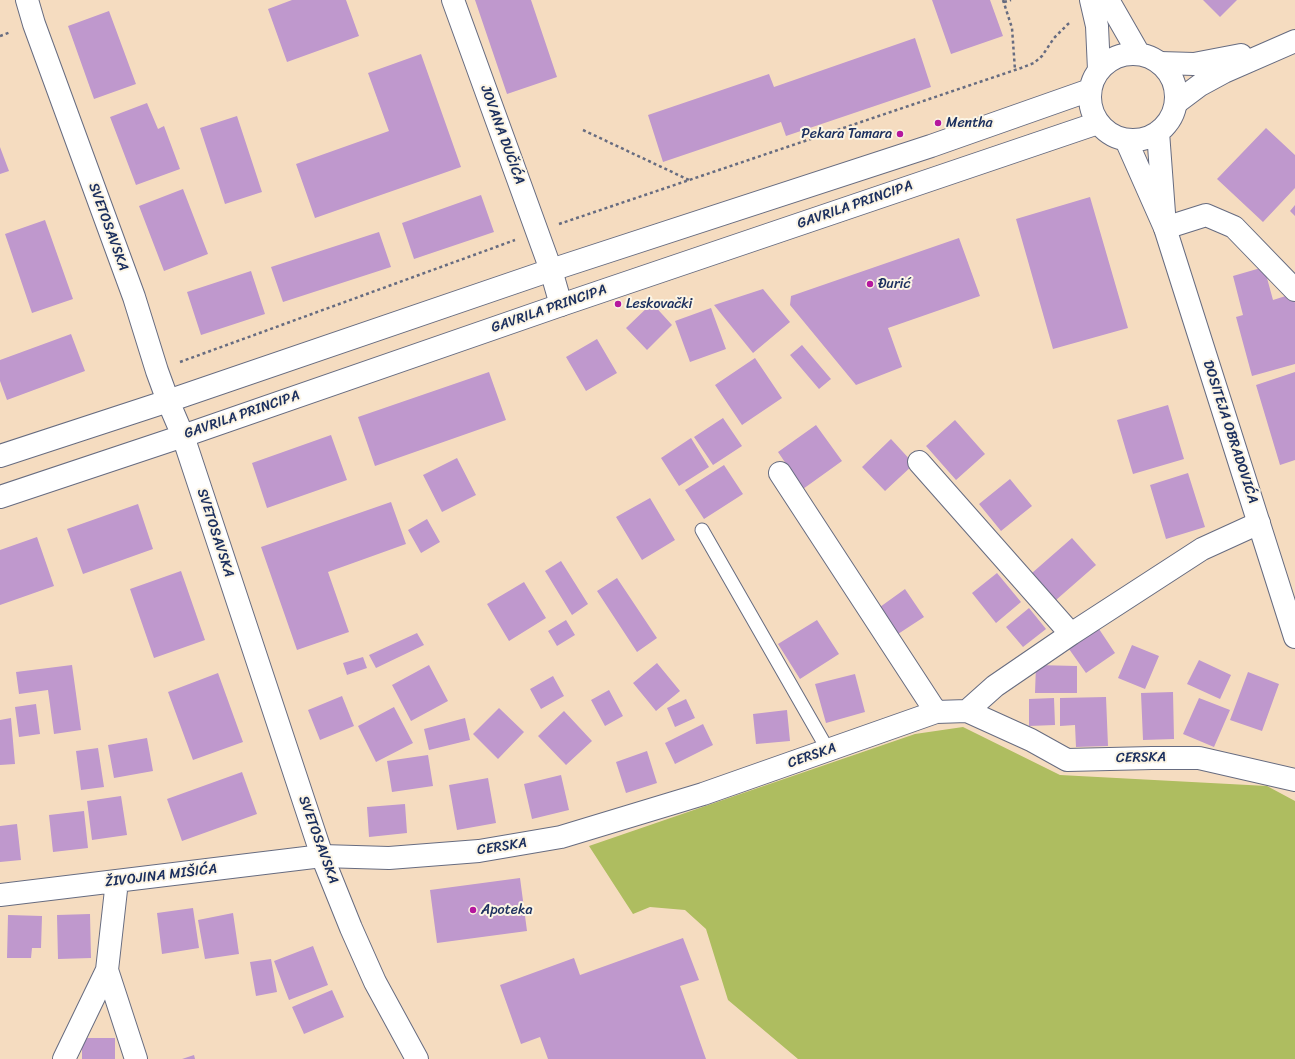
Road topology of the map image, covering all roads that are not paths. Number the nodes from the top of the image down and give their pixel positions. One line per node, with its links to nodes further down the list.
1 (28, 0): 17 (street, SVETOSAVSKA)
2 (453, 0): 14 (street, JOVANA DUČIĆA)
3 (1098, 4): 5 (street); 7 (street)
4 (1287, 44): 6 (street); 9 (street)
5 (1140, 54): 6 (street); 7 (street)
6 (1160, 63): 9 (street)
7 (1099, 70): 8 (street)
8 (1090, 90): 10 (street); 14 (street)
9 (1176, 103): 11 (street)
10 (1098, 123): 12 (street); 16 (street, GAVRILA PRINCIPA)
11 (1158, 132): 12 (street); 13 (street, DOSITEJA OBRADOVIĆA)
12 (1126, 140): 13 (street, DOSITEJA OBRADOVIĆA)
13 (1165, 228): 15 (street); 23 (street, DOSITEJA OBRADOVIĆA)
14 (551, 270): 16 (street, JOVANA DUČIĆA); 17 (street)
15 (1295, 290)
16 (561, 305): 18 (street, GAVRILA PRINCIPA)
17 (168, 401): 18 (street, SVETOSAVSKA); 19 (street)
18 (183, 436): 22 (street, GAVRILA PRINCIPA); 31 (street, SVETOSAVSKA)
19 (0, 456)
20 (919, 462): 25 (street)
21 (780, 473): 28 (street)
22 (0, 497)
23 (1259, 523): 25 (street); 26 (street, DOSITEJA OBRADOVIĆA)
24 (702, 530): 29 (lane)
25 (1071, 634): 27 (street)
26 (1295, 637)
27 (967, 711): 28 (street, CERSKA); 30 (street, CERSKA)
28 (936, 712): 29 (street, CERSKA)
29 (828, 750): 31 (street, CERSKA)
30 (1295, 780)
31 (322, 856): 32 (street, ŽIVOJINA MIŠIĆA); 37 (street, SVETOSAVSKA)
32 (117, 881): 33 (street, ŽIVOJINA MIŠIĆA); 34 (street)
33 (0, 894)
34 (107, 970): 35 (street); 36 (street)
35 (64, 1059)
36 (136, 1059)
37 (417, 1059)

